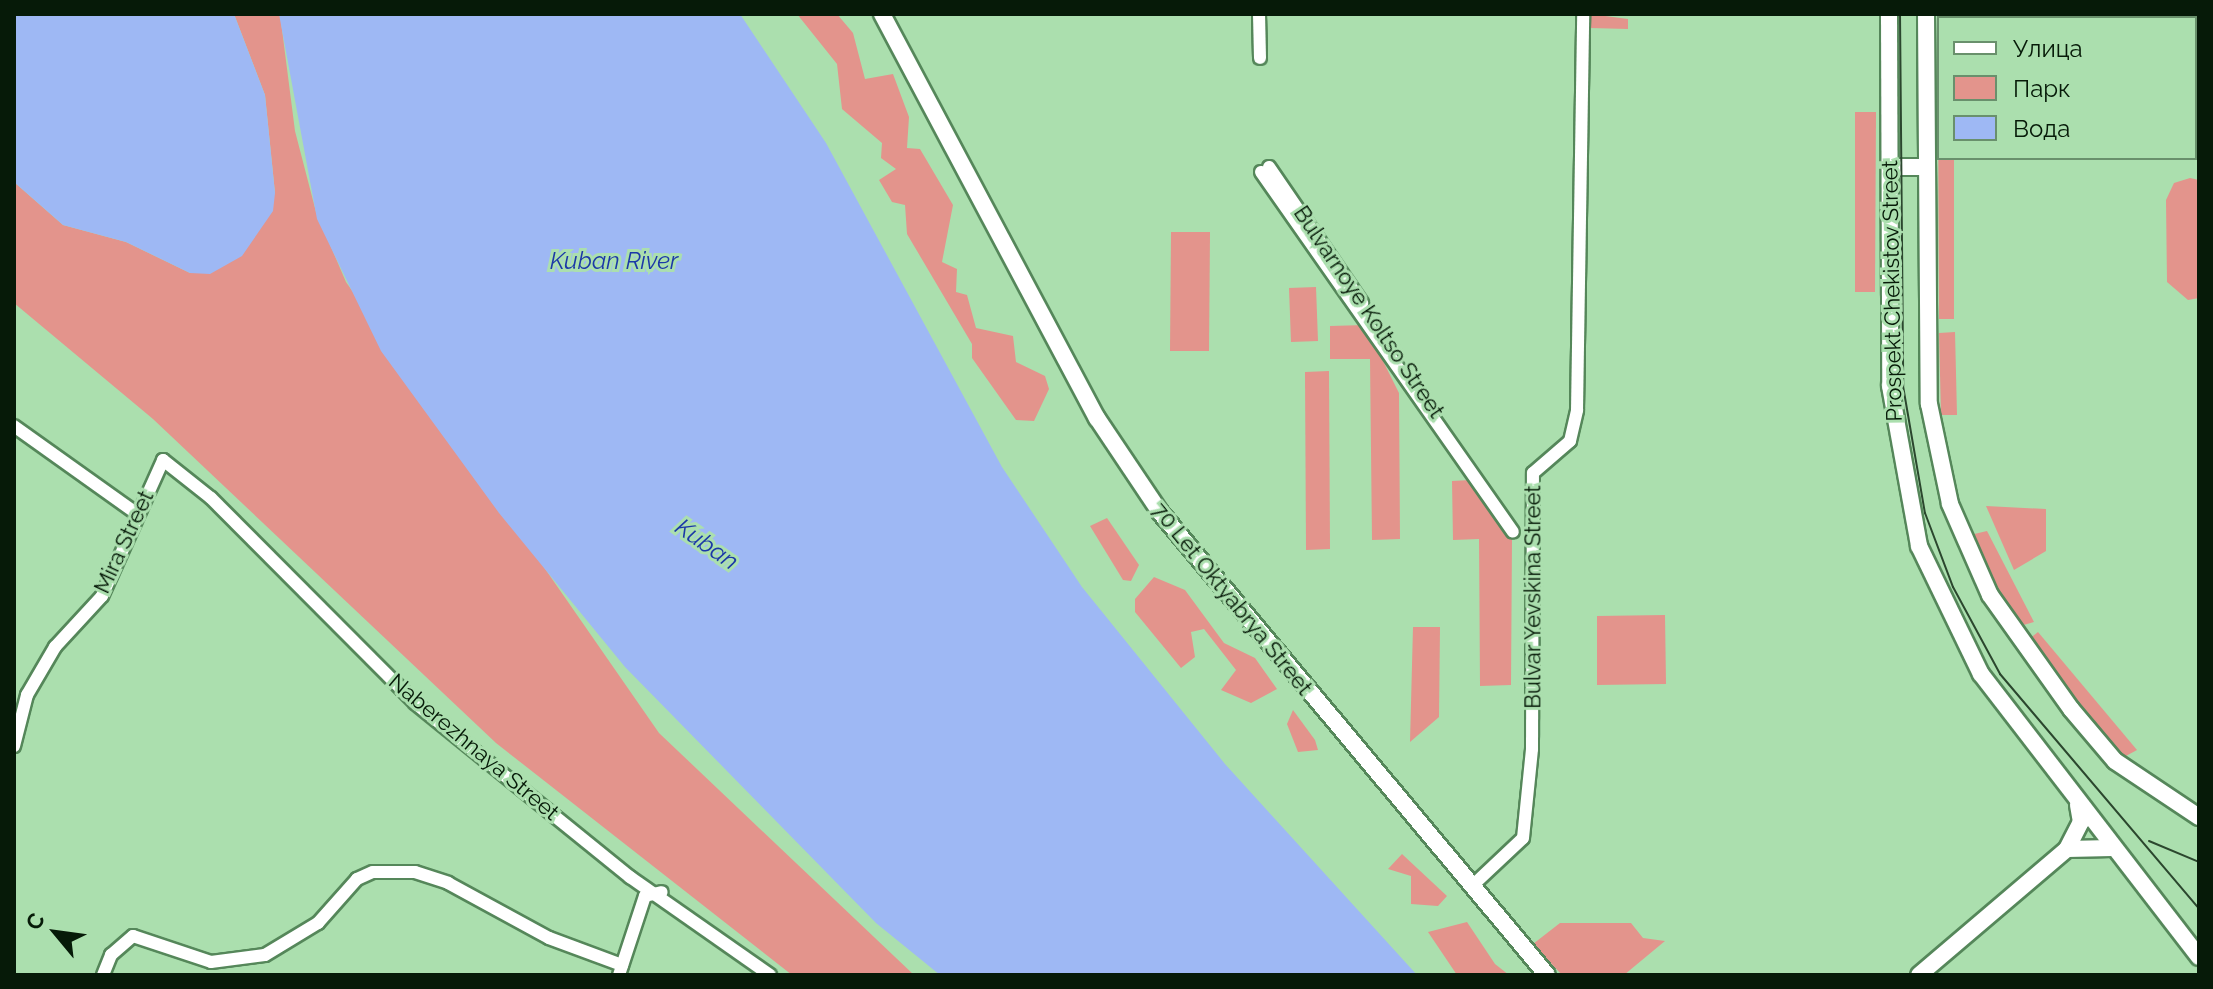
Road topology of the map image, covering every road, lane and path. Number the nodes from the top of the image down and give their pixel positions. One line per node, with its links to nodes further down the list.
1 (882, 14): 20 (main road, 70 Let Oktyabrya Street)
2 (1259, 14): 6 (street)
3 (1583, 14): 20 (street, Bulvar Yevskina Street)
4 (1889, 14): 7 (main road, Prospekt Chekistov Street)
5 (1926, 14): 8 (main road, Prospekt Chekistov Street)
6 (1260, 58)
7 (1890, 167): 8 (main road); 15 (main road, Prospekt Chekistov Street)
8 (1926, 167): 16 (main road, Prospekt Chekistov Street)
9 (1265, 170): 13 (street, Bulvarnoye Koltso Street)
10 (14, 426): 12 (street)
11 (163, 460): 12 (street, Mira Street); 19 (street, Naberezhnaya Street)
12 (136, 513): 14 (street, Mira Street)
13 (1513, 532)
14 (14, 746)
15 (2077, 803): 17 (main road, Prospekt Chekistov Street); 18 (main road)
16 (2199, 817)
17 (2112, 848): 18 (main road); 23 (main road, Prospekt Chekistov Street)
18 (2067, 849): 28 (main road)
19 (630, 877): 21 (street, Naberezhnaya Street); 22 (street)
20 (1471, 887): 27 (main road, 70 Let Oktyabrya Street)
21 (662, 892): 22 (street); 26 (street, Naberezhnaya Street)
22 (645, 896): 24 (street)
23 (2199, 957)
24 (621, 970): 25 (street)
25 (103, 975)
26 (770, 975)
27 (1547, 975)
28 (1919, 975)

